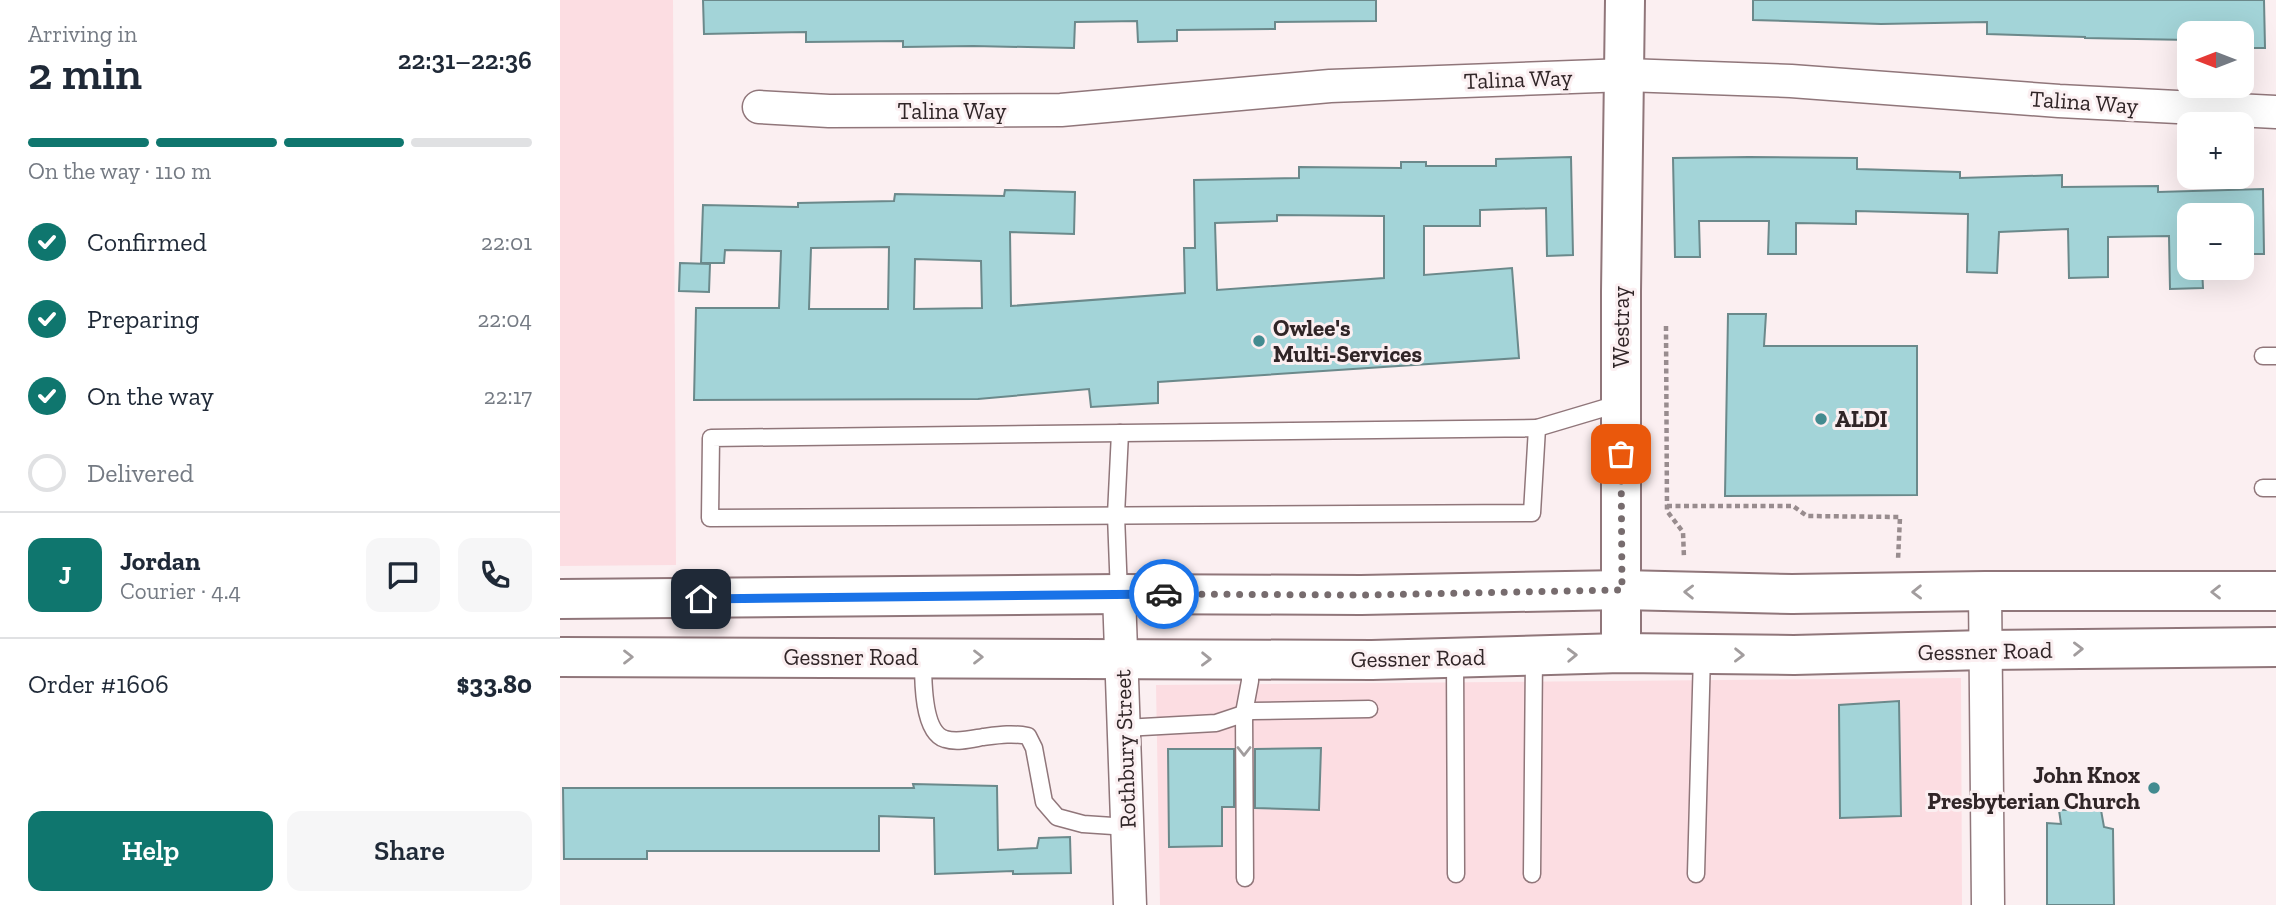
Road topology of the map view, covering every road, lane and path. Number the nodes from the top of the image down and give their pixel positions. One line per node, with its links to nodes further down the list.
1 (1625, 0): 2 (main road, Westray)
2 (1626, 75): 3 (street, Talina Way); 4 (street, Talina Way); 6 (main road, Westray)
3 (759, 107)
4 (2276, 113)
5 (1666, 326): 9 (path)
6 (1621, 402): 7 (lane); 13 (main road, Westray)
7 (1537, 428): 8 (lane); 10 (lane)
8 (1120, 433): 10 (lane); 10 (lane)
9 (1667, 506): 11 (path); 12 (path)
10 (1116, 515): 16 (lane)
11 (1898, 565)
12 (1685, 566)
13 (1622, 590): 14 (main road, one-way to 13); 16 (main road); 20 (main road, Westray)
14 (1985, 591): 15 (main road, one-way to 14); 19 (street)
15 (2276, 592)
16 (1119, 594): 17 (main road); 25 (street, Rothbury Street)
17 (560, 599)
18 (2276, 647): 19 (main road, Gessner Road, one-way to 18)
19 (1985, 650): 21 (main road, Gessner Road, one-way to 19); 37 (street)
20 (1622, 653): 21 (main road, Gessner Road); 22 (main road, Gessner Road, one-way to 20)
21 (1702, 654): 34 (lane)
22 (1534, 656): 26 (main road, Gessner Road); 33 (lane)
23 (560, 657): 24 (main road, Gessner Road, one-way to 24)
24 (923, 657): 25 (main road, Gessner Road, one-way to 25); 31 (lane)
25 (1121, 658): 27 (main road, Gessner Road, one-way to 27); 30 (street, Rothbury Street)
26 (1455, 658): 27 (main road, Gessner Road); 32 (lane)
27 (1250, 659): 29 (lane)
28 (1369, 709): 29 (lane)
29 (1244, 713): 30 (lane); 35 (lane, one-way to 35)
30 (1124, 728): 31 (street, Rothbury Street)
31 (1128, 827): 36 (street, Rothbury Street)
32 (1456, 874)
33 (1532, 874)
34 (1696, 874)
35 (1245, 878)
36 (1130, 905)
37 (1988, 905)

